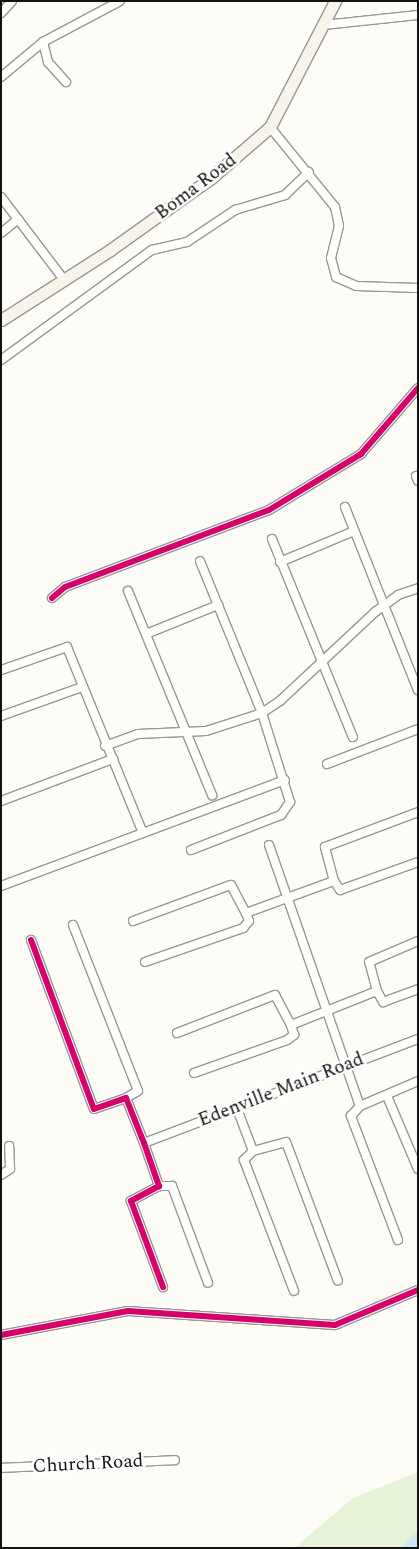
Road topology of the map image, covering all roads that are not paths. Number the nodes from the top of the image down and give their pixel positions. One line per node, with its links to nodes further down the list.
1 (12, 1): 4 (street)
2 (120, 1): 7 (street)
3 (335, 1): 6 (main road, Boma Road)
4 (1, 13)
5 (418, 15): 6 (street)
6 (323, 25): 10 (main road, Boma Road)
7 (43, 42): 8 (street); 9 (street)
8 (1, 77)
9 (66, 82)
10 (270, 127): 11 (street); 15 (main road, Boma Road)
11 (309, 172): 16 (street); 18 (street)
12 (1, 197): 13 (street)
13 (18, 219): 14 (street); 15 (street)
14 (1, 233)
15 (65, 281): 17 (main road, Boma Road)
16 (418, 288)
17 (1, 320)
18 (1, 360)
19 (418, 388): 27 (street)
20 (345, 506): 21 (street)
21 (354, 531): 24 (street); 28 (street)
22 (272, 540): 24 (street)
23 (200, 560): 29 (street)
24 (280, 562): 31 (street)
25 (418, 588): 28 (street)
26 (128, 591): 30 (street)
27 (52, 598)
28 (385, 604): 31 (street); 34 (street)
29 (218, 605): 30 (street); 35 (street)
30 (146, 634): 38 (street)
31 (324, 658): 35 (street); 39 (street)
32 (1, 670): 33 (street)
33 (82, 687): 36 (street); 40 (street)
34 (418, 690)
35 (262, 712): 38 (street); 43 (street)
36 (1, 716)
37 (418, 729): 42 (street)
38 (186, 733): 40 (street); 44 (street)
39 (353, 737)
40 (105, 746): 41 (street)
41 (113, 759): 45 (street); 47 (street)
42 (327, 764)
43 (285, 780): 47 (street); 49 (street)
44 (212, 795)
45 (1, 801)
46 (418, 812): 51 (street)
47 (143, 833): 52 (street)
48 (269, 845): 53 (street)
49 (191, 850)
50 (418, 862): 51 (street)
51 (334, 881): 53 (street)
52 (1, 886)
53 (287, 897): 54 (street); 62 (street)
54 (246, 913): 55 (street); 59 (street)
55 (133, 921)
56 (73, 925): 70 (street)
57 (31, 940): 70 (street)
58 (418, 941): 61 (street)
59 (146, 962)
60 (418, 989): 61 (street)
61 (377, 991): 62 (street)
62 (327, 1009): 63 (street); 66 (street)
63 (291, 1025): 64 (street); 67 (street)
64 (178, 1034)
65 (418, 1039): 66 (street, Edenville Main Road)
66 (346, 1066): 71 (street, Edenville Main Road); 72 (street)
67 (194, 1073)
68 (418, 1081): 69 (street)
69 (387, 1096): 72 (street); 76 (street)
70 (126, 1098): 73 (street)
71 (236, 1106): 73 (street, Edenville Main Road); 75 (street)
72 (360, 1106): 79 (street)
73 (144, 1143): 78 (street)
74 (9, 1146): 77 (street)
75 (253, 1151): 80 (street); 84 (street)
76 (418, 1169)
77 (1, 1174)
78 (159, 1186): 81 (street); 82 (street)
79 (398, 1240)
80 (338, 1281)
81 (208, 1283)
82 (163, 1287)
83 (418, 1290): 85 (street)
84 (294, 1291)
85 (1, 1335)
86 (174, 1460): 87 (street, Church Road)
87 (1, 1468)

